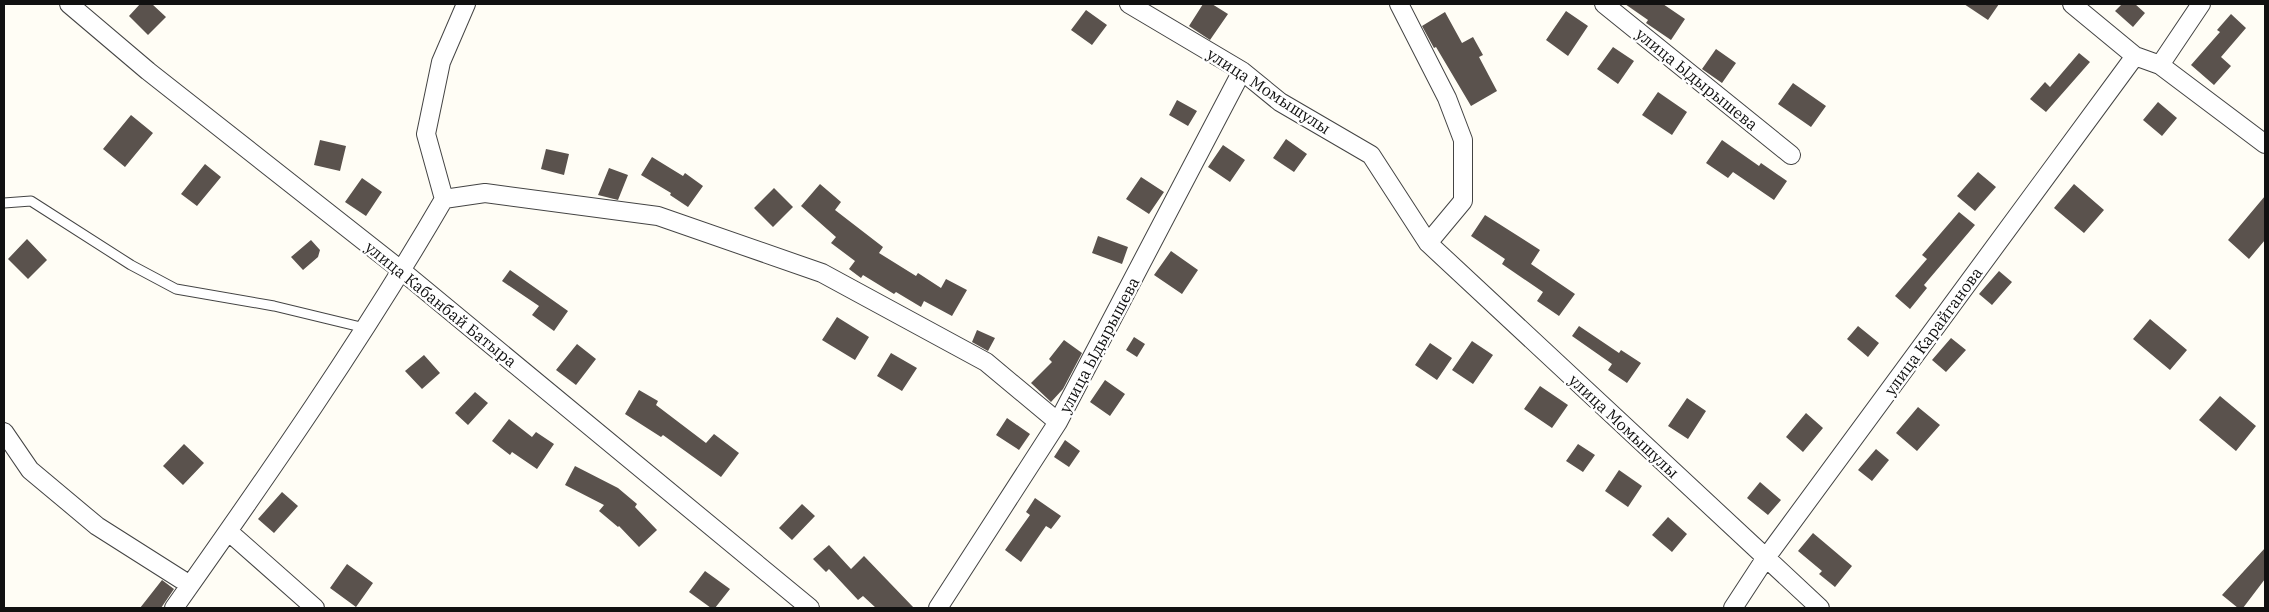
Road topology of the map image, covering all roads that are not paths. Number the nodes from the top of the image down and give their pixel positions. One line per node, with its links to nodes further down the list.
1 (69, 4): 16 (street, улица Кабанбай Батыра)
2 (466, 4): 13 (street)
3 (1129, 4): 10 (street, улица Момышулы)
4 (1604, 4): 12 (street, улица Ыдырышева)
5 (2072, 4): 8 (street)
6 (2201, 4): 9 (street)
7 (1401, 5): 15 (street)
8 (2136, 56): 9 (street); 21 (street, улица Карайганова)
9 (2160, 65): 11 (street)
10 (1242, 72): 15 (street, улица Момышулы); 18 (street, улица Ыдырышева)
11 (2265, 144)
12 (1791, 155)
13 (444, 199): 16 (street); 18 (street)
14 (4, 203): 17 (lane)
15 (1428, 243): 21 (street, улица Момышулы)
16 (402, 271): 17 (street); 25 (street, улица Кабанбай Батыра)
17 (365, 328): 20 (street)
18 (1058, 422): 26 (street, улица Ыдырышева)
19 (4, 432): 22 (street)
20 (229, 532): 22 (street); 24 (street)
21 (1765, 559): 27 (street, улица Карайганова); 28 (street, улица Момышулы)
22 (190, 585): 23 (street)
23 (174, 608)
24 (315, 608)
25 (810, 608)
26 (938, 608)
27 (1733, 608)
28 (1820, 608)

